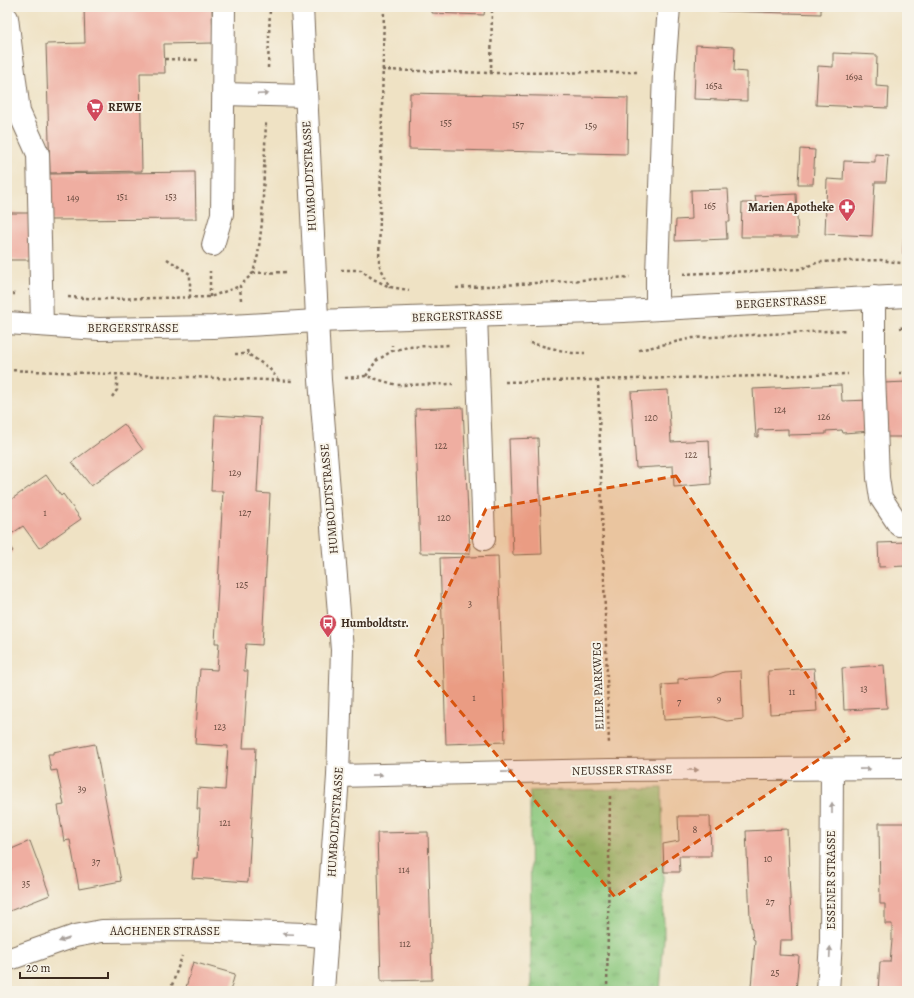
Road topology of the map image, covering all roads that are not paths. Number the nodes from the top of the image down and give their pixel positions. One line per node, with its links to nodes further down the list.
1 (224, 7): 5 (street)
2 (302, 7): 6 (street, HUMBOLDTSTRASSE)
3 (669, 7): 10 (street)
4 (7, 18): 14 (street)
5 (224, 94): 6 (street, one-way to 6); 7 (street)
6 (306, 96): 12 (street, HUMBOLDTSTRASSE)
7 (213, 245)
8 (907, 296): 9 (street, BERGERSTRASSE)
9 (874, 297): 10 (street, BERGERSTRASSE); 15 (street)
10 (657, 309): 11 (street, BERGERSTRASSE)
11 (476, 315): 12 (street, BERGERSTRASSE); 16 (street)
12 (316, 321): 14 (street, BERGERSTRASSE); 19 (street, HUMBOLDTSTRASSE)
13 (7, 323): 14 (street, BERGERSTRASSE)
14 (42, 325)
15 (899, 525)
16 (484, 540)
17 (907, 768): 18 (street, NEUSSER STRASSE, one-way to 17)
18 (832, 769): 19 (street, NEUSSER STRASSE, one-way to 18); 23 (street, ESSENER STRASSE, one-way to 18)
19 (338, 776): 20 (street, HUMBOLDTSTRASSE)
20 (327, 937): 21 (street, AACHENER STRASSE, one-way to 21); 22 (street, HUMBOLDTSTRASSE)
21 (7, 960)
22 (322, 991)
23 (828, 991)

